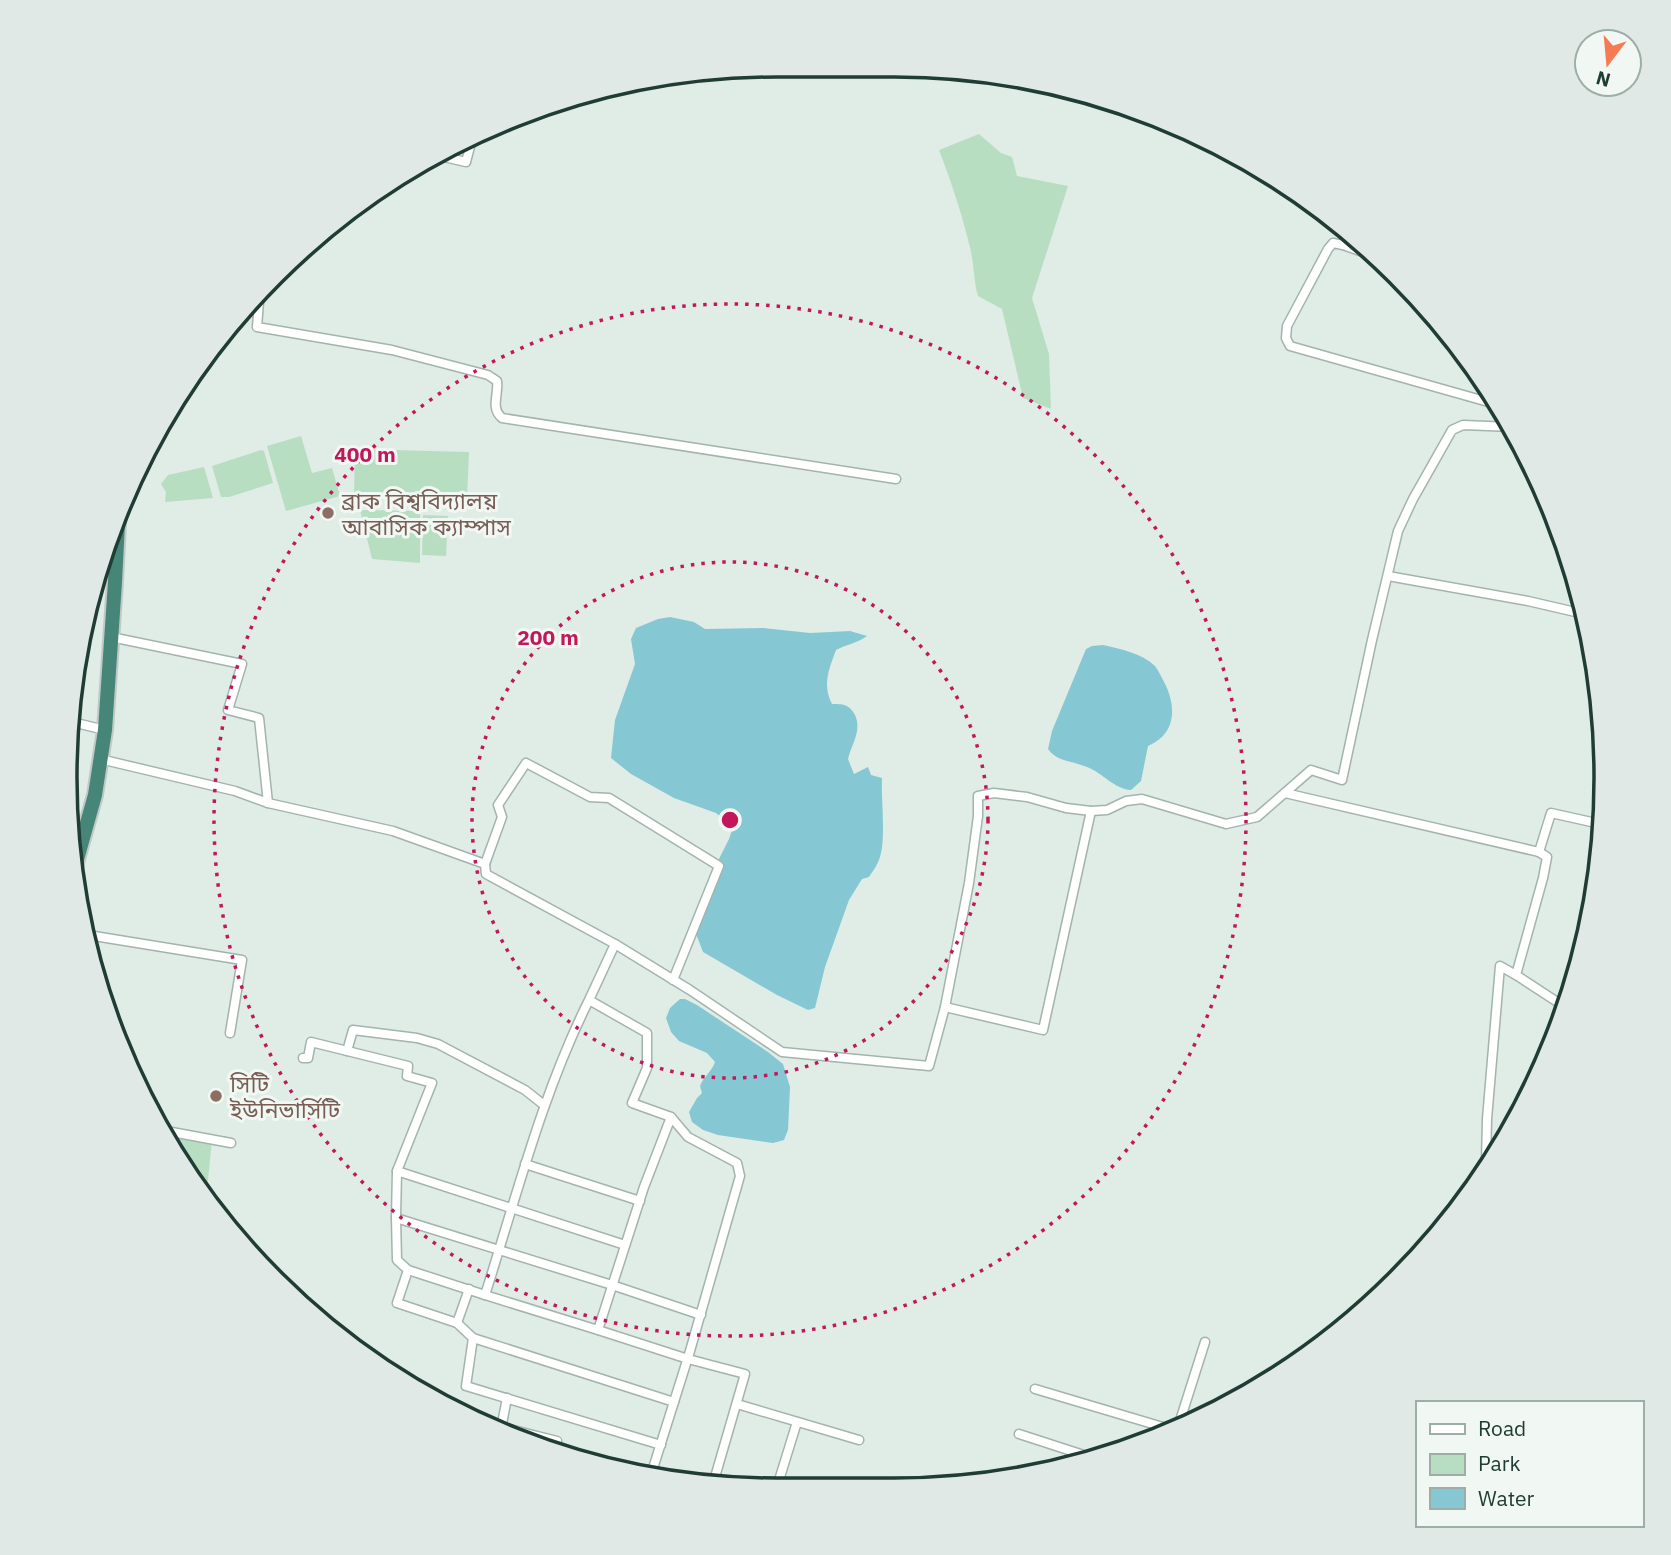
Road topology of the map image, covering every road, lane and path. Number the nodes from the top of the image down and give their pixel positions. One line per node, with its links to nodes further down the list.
1 (470, 148): 2 (street)
2 (450, 158)
3 (1344, 242): 4 (street)
4 (1343, 245): 5 (street); 7 (street)
5 (1351, 248)
6 (259, 308): 9 (street)
7 (1484, 401)
8 (1499, 426): 11 (street)
9 (896, 479)
10 (117, 545): 13 (highway)
11 (1388, 576): 12 (street); 17 (street)
12 (1574, 612)
13 (111, 637): 15 (highway); 18 (street)
14 (79, 724): 15 (street)
15 (105, 730): 16 (highway)
16 (100, 759): 18 (street); 21 (highway)
17 (1285, 793): 19 (street); 22 (street)
18 (268, 803): 23 (street)
19 (1091, 811): 30 (street); 30 (street)
20 (1593, 822): 22 (street)
21 (81, 847)
22 (1539, 852): 26 (street)
23 (485, 864): 25 (street); 27 (street)
24 (95, 936): 31 (street)
25 (615, 944): 27 (street); 28 (street)
26 (1516, 975): 29 (street); 38 (street)
27 (673, 979): 30 (street)
28 (589, 1000): 34 (street); 35 (street)
29 (1557, 1002)
30 (945, 1007)
31 (230, 1033)
32 (347, 1051): 33 (street); 34 (street); 40 (street)
33 (303, 1058)
34 (544, 1105): 39 (street)
35 (671, 1116): 41 (street); 50 (street)
36 (174, 1132): 37 (street)
37 (231, 1143)
38 (1486, 1150)
39 (525, 1164): 41 (street); 42 (street)
40 (397, 1171): 42 (street); 43 (street)
41 (640, 1201): 44 (street)
42 (511, 1208): 44 (street); 45 (street)
43 (396, 1218): 45 (street); 46 (street)
44 (625, 1245): 47 (street)
45 (499, 1251): 47 (street); 49 (street)
46 (408, 1270): 48 (street); 51 (street)
47 (612, 1285): 50 (street); 52 (street)
48 (469, 1289): 49 (street); 51 (street)
49 (485, 1295): 52 (street)
50 (701, 1315): 55 (street)
51 (457, 1323): 53 (street)
52 (598, 1330): 55 (street)
53 (473, 1338): 57 (street); 58 (street)
54 (1205, 1342): 60 (street)
55 (688, 1359): 58 (street); 59 (street)
56 (1035, 1389): 63 (street)
57 (508, 1398): 61 (street); 66 (street)
58 (674, 1402): 66 (street)
59 (737, 1404): 62 (street); 69 (street)
60 (1182, 1416)
61 (503, 1422)
62 (797, 1422): 65 (street); 70 (street)
63 (1159, 1426)
64 (1019, 1434): 67 (street)
65 (859, 1440)
66 (660, 1445): 68 (street)
67 (1078, 1453)
68 (653, 1467)
69 (716, 1475)
70 (780, 1478)

